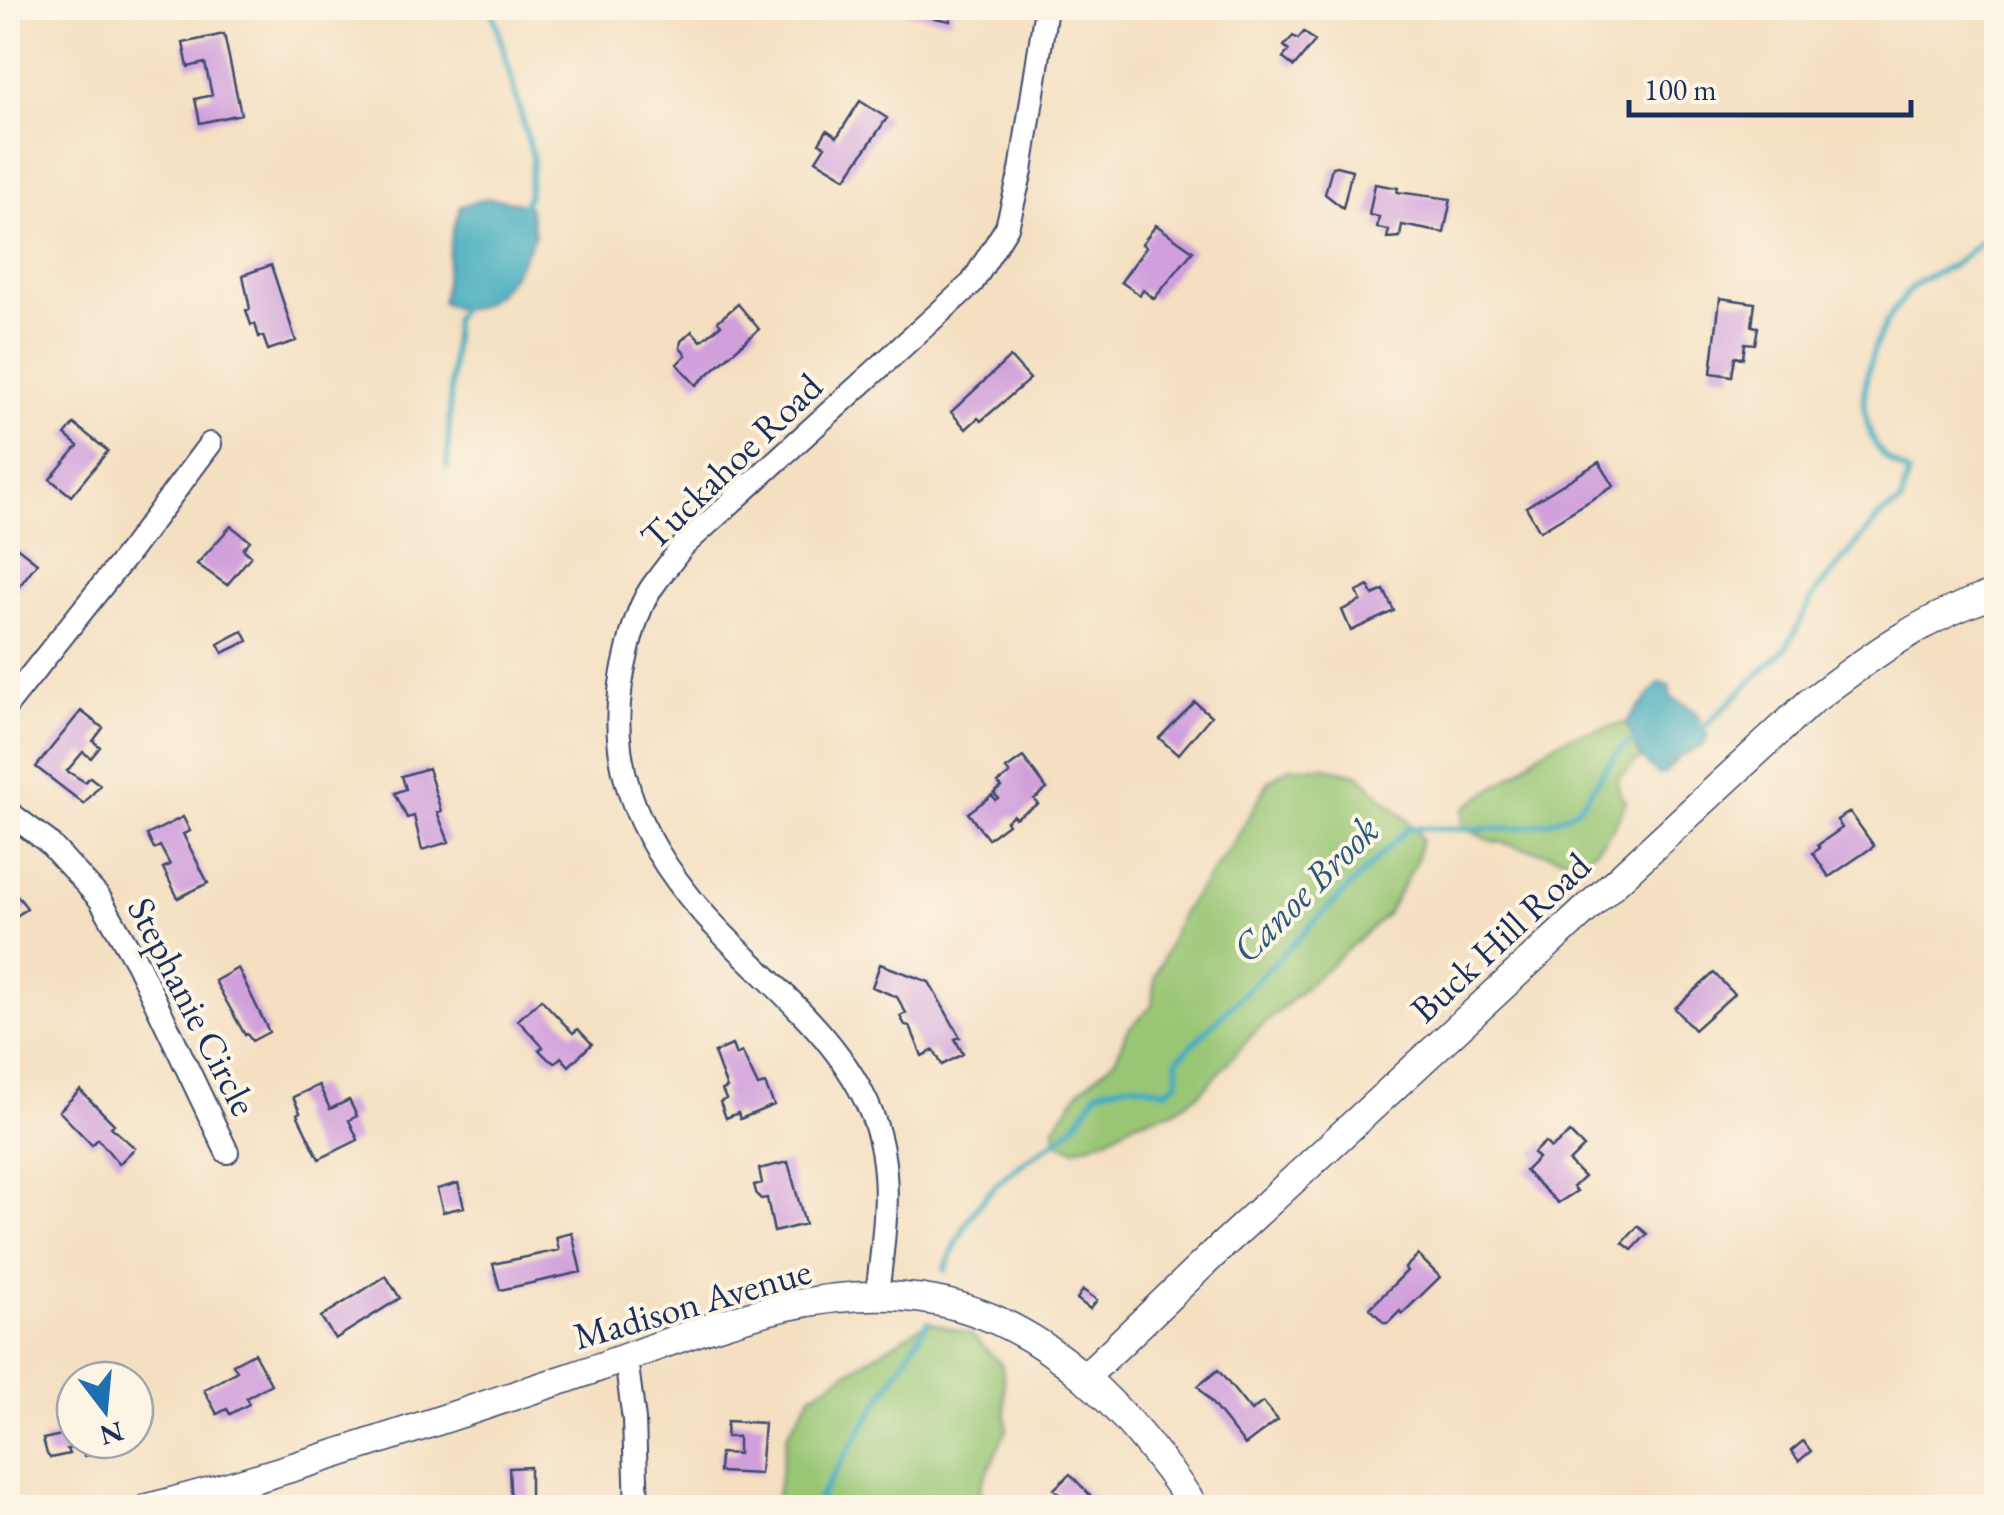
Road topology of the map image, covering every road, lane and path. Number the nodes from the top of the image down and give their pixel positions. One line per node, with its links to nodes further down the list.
1 (1046, 8): 7 (street, Tuckahoe Road)
2 (210, 444): 4 (street)
3 (1996, 594): 9 (street, Buck Hill Road)
4 (8, 704)
5 (8, 812): 6 (street, Stephanie Circle)
6 (226, 1152)
7 (877, 1295): 8 (street, Madison Avenue); 9 (street, Madison Avenue)
8 (626, 1359): 10 (street, Madison Avenue); 11 (street)
9 (1085, 1377): 12 (street, Madison Avenue)
10 (148, 1508)
11 (636, 1508)
12 (1195, 1508)

